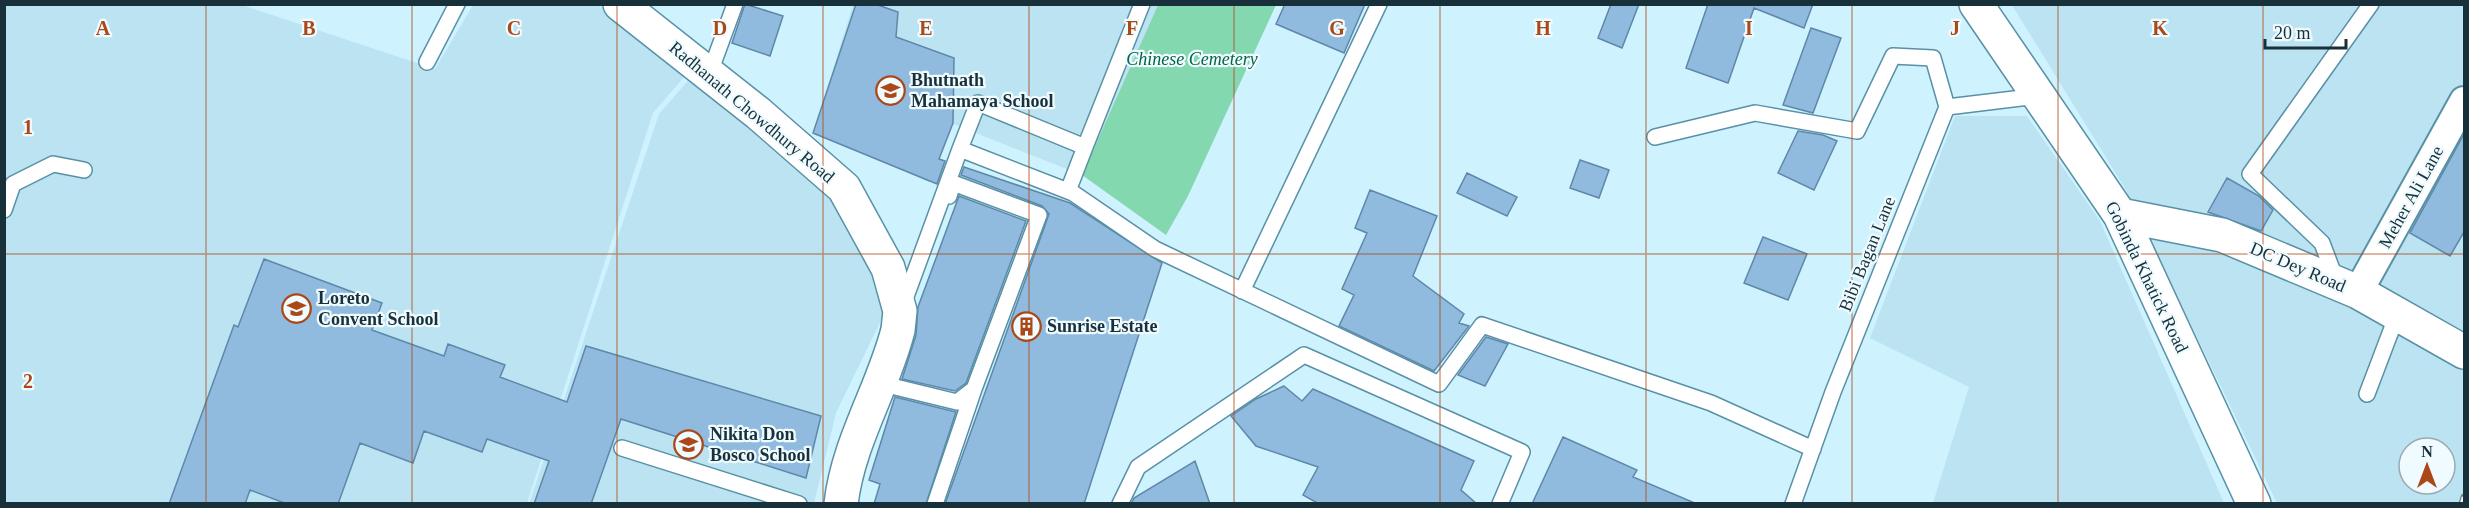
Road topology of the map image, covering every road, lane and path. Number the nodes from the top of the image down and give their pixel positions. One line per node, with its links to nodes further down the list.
1 (457, 4): 8 (lane)
2 (620, 4): 9 (street, Radhanath Chowdhury Road)
3 (735, 4): 9 (lane)
4 (1142, 4): 14 (lane)
5 (1380, 4): 21 (lane)
6 (1976, 4): 10 (street, Gobinda Khatick Road)
7 (2372, 4): 20 (lane)
8 (427, 62)
9 (709, 75): 22 (street, Radhanath Chowdhury Road)
10 (2038, 96): 12 (lane); 19 (street, Gobinda Khatick Road)
11 (2464, 101): 20 (street, Meher Ali Lane)
12 (1947, 107): 13 (lane); 29 (lane, Bibi Bagan Lane)
13 (1655, 137)
14 (1085, 147): 15 (lane); 17 (lane)
15 (960, 148): 17 (lane); 22 (lane)
16 (84, 170): 18 (lane)
17 (1068, 191): 21 (lane)
18 (4, 210)
19 (2120, 215): 20 (street, DC Dey Road); 36 (street, Gobinda Khatick Road)
20 (2347, 288): 23 (street, DC Dey Road)
21 (1242, 291): 29 (lane)
22 (905, 313): 25 (street, Radhanath Chowdhury Road); 26 (lane)
23 (2397, 315): 24 (street, DC Dey Road); 27 (lane)
24 (2464, 352)
25 (883, 384): 26 (lane); 31 (street, Radhanath Chowdhury Road)
26 (974, 389): 32 (lane)
27 (2367, 394)
28 (622, 448): 30 (lane)
29 (1813, 449): 35 (lane, Bibi Bagan Lane)
30 (799, 504)
31 (841, 504)
32 (935, 504)
33 (1120, 504): 34 (lane)
34 (1500, 504)
35 (1793, 504)
36 (2254, 504)

